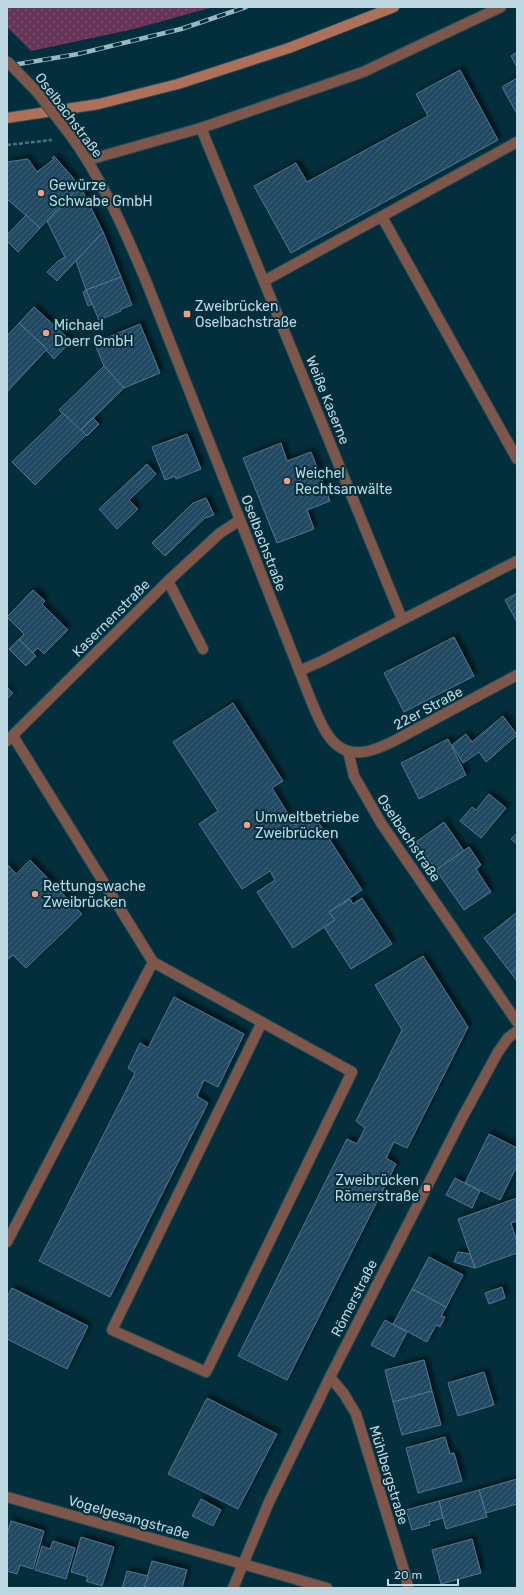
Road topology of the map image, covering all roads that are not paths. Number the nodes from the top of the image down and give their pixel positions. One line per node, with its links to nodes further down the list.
1 (394, 7): 4 (main road)
2 (501, 7): 5 (street)
3 (7, 61): 7 (street, Oselbachstraße, bridge)
4 (7, 118)
5 (201, 128): 7 (street); 9 (street, Weiße Kaserne)
6 (517, 142): 8 (street)
7 (88, 160): 11 (street, Oselbachstraße)
8 (382, 217): 9 (street); 10 (street)
9 (264, 281): 14 (street, Weiße Kaserne)
10 (517, 459)
11 (240, 520): 13 (street, Kasernenstraße); 16 (street, Oselbachstraße)
12 (517, 561): 14 (street)
13 (168, 581): 15 (street); 18 (street, Kasernenstraße)
14 (402, 619): 16 (street)
15 (203, 649)
16 (300, 671): 19 (street, Oselbachstraße)
17 (517, 675): 19 (street, 22er Straße)
18 (10, 739): 20 (street)
19 (348, 751): 22 (street, Oselbachstraße)
20 (153, 962): 21 (street); 24 (street)
21 (262, 1022): 21 (street)
22 (517, 1022)
23 (517, 1031): 25 (street, Römerstraße)
24 (7, 1242)
25 (330, 1377): 27 (street, Römerstraße); 30 (street, Mühlbergstraße)
26 (7, 1497): 27 (street, Vogelgesangstraße)
27 (243, 1564): 28 (street, Römerstraße); 29 (street)
28 (233, 1588)
29 (327, 1588)
30 (408, 1588)

